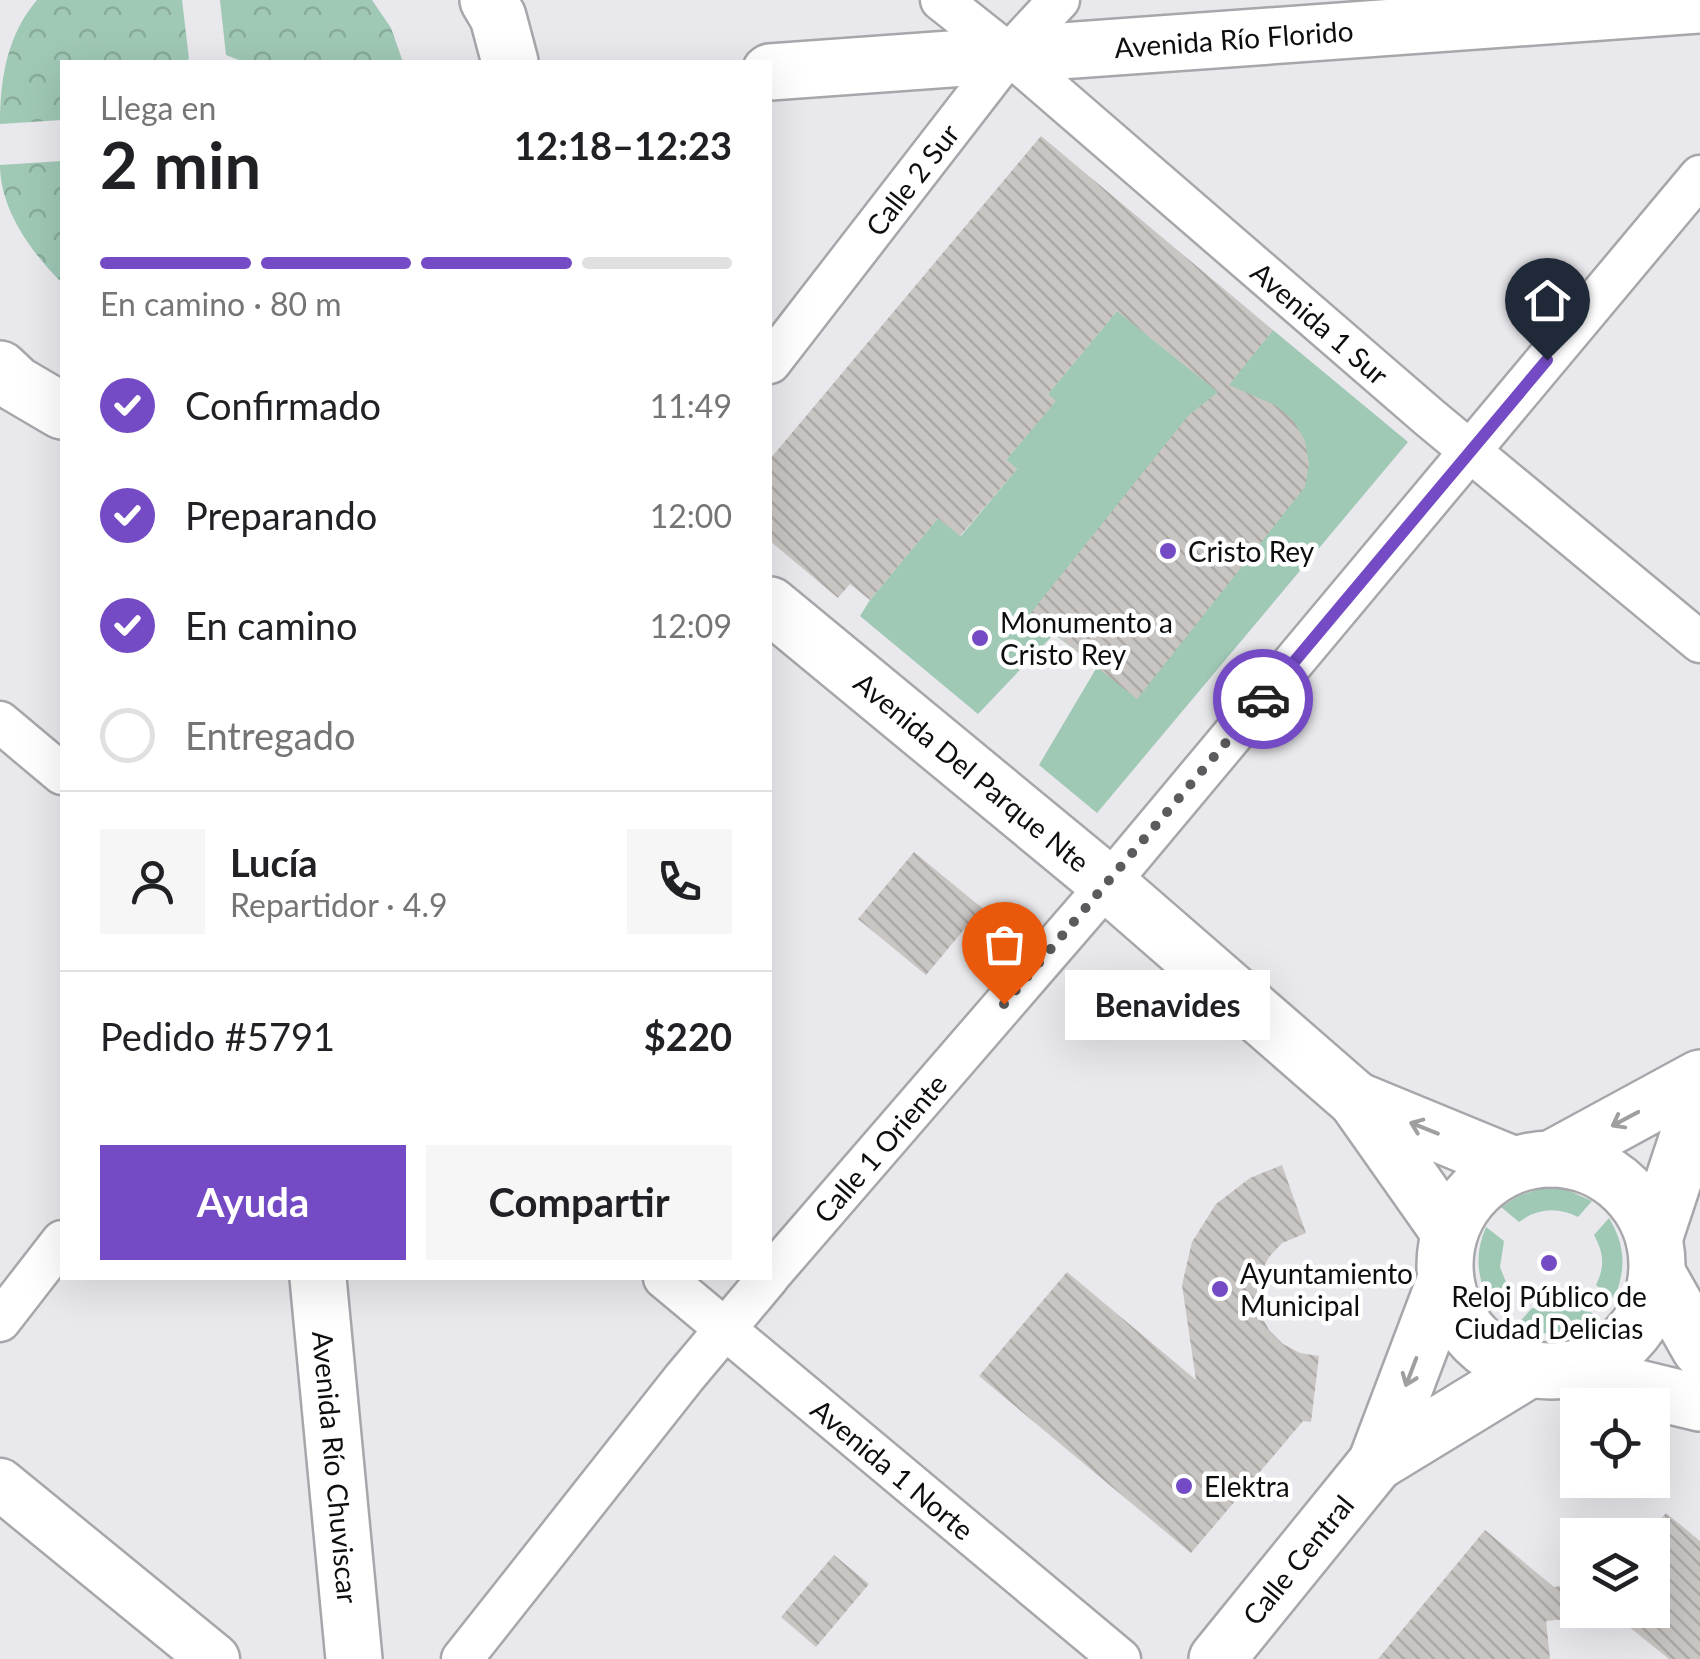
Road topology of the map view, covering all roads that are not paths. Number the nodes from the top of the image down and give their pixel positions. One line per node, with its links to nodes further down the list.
1 (488, 0): 6 (main road)
2 (941, 0): 5 (street, Avenida 1 Sur)
3 (1060, 0): 5 (street, Calle 2 Sur)
4 (1700, 5): 5 (main road, Avenida Río Florido)
5 (1009, 54): 7 (main road, Avenida Río Florido); 9 (street, Calle 2 Sur); 10 (street, Avenida 1 Sur)
6 (509, 60)
7 (772, 72)
8 (1700, 176): 10 (street, Calle 1 Oriente)
9 (772, 359)
10 (1470, 451): 12 (street, Avenida 1 Sur); 15 (street, Calle 1 Oriente)
11 (772, 608): 15 (main road, Avenida Del Parque Nte)
12 (1700, 642)
13 (0, 722): 14 (street)
14 (60, 772)
15 (1108, 884): 17 (main road, Avenida Del Parque Nte); 23 (street, Calle 1 Oriente)
16 (1700, 1078): 19 (main road, one-way to 19)
17 (1356, 1100): 19 (main road, one-way to 17); 21 (main road)
18 (1700, 1100): 22 (main road)
19 (1533, 1162): 21 (main road); 22 (main road)
20 (60, 1244): 27 (street)
21 (1447, 1256): 30 (main road); 32 (main road, one-way to 32)
22 (1656, 1256): 29 (main road); 30 (main road)
23 (772, 1273)
24 (318, 1280): 35 (main road, Avenida Río Chuviscar)
25 (666, 1280): 28 (street, Avenida 1 Norte)
26 (766, 1280): 28 (street, Calle 1 Oriente)
27 (0, 1321)
28 (724, 1328): 36 (street, Calle 1 Oriente); 37 (street, Avenida 1 Norte)
29 (1700, 1350)
30 (1547, 1370): 31 (main road); 32 (main road)
31 (1700, 1403)
32 (1376, 1462): 38 (main road, Calle Central)
33 (0, 1484): 34 (street)
34 (214, 1659)
35 (354, 1659)
36 (462, 1659)
37 (1120, 1659)
38 (1217, 1659)

